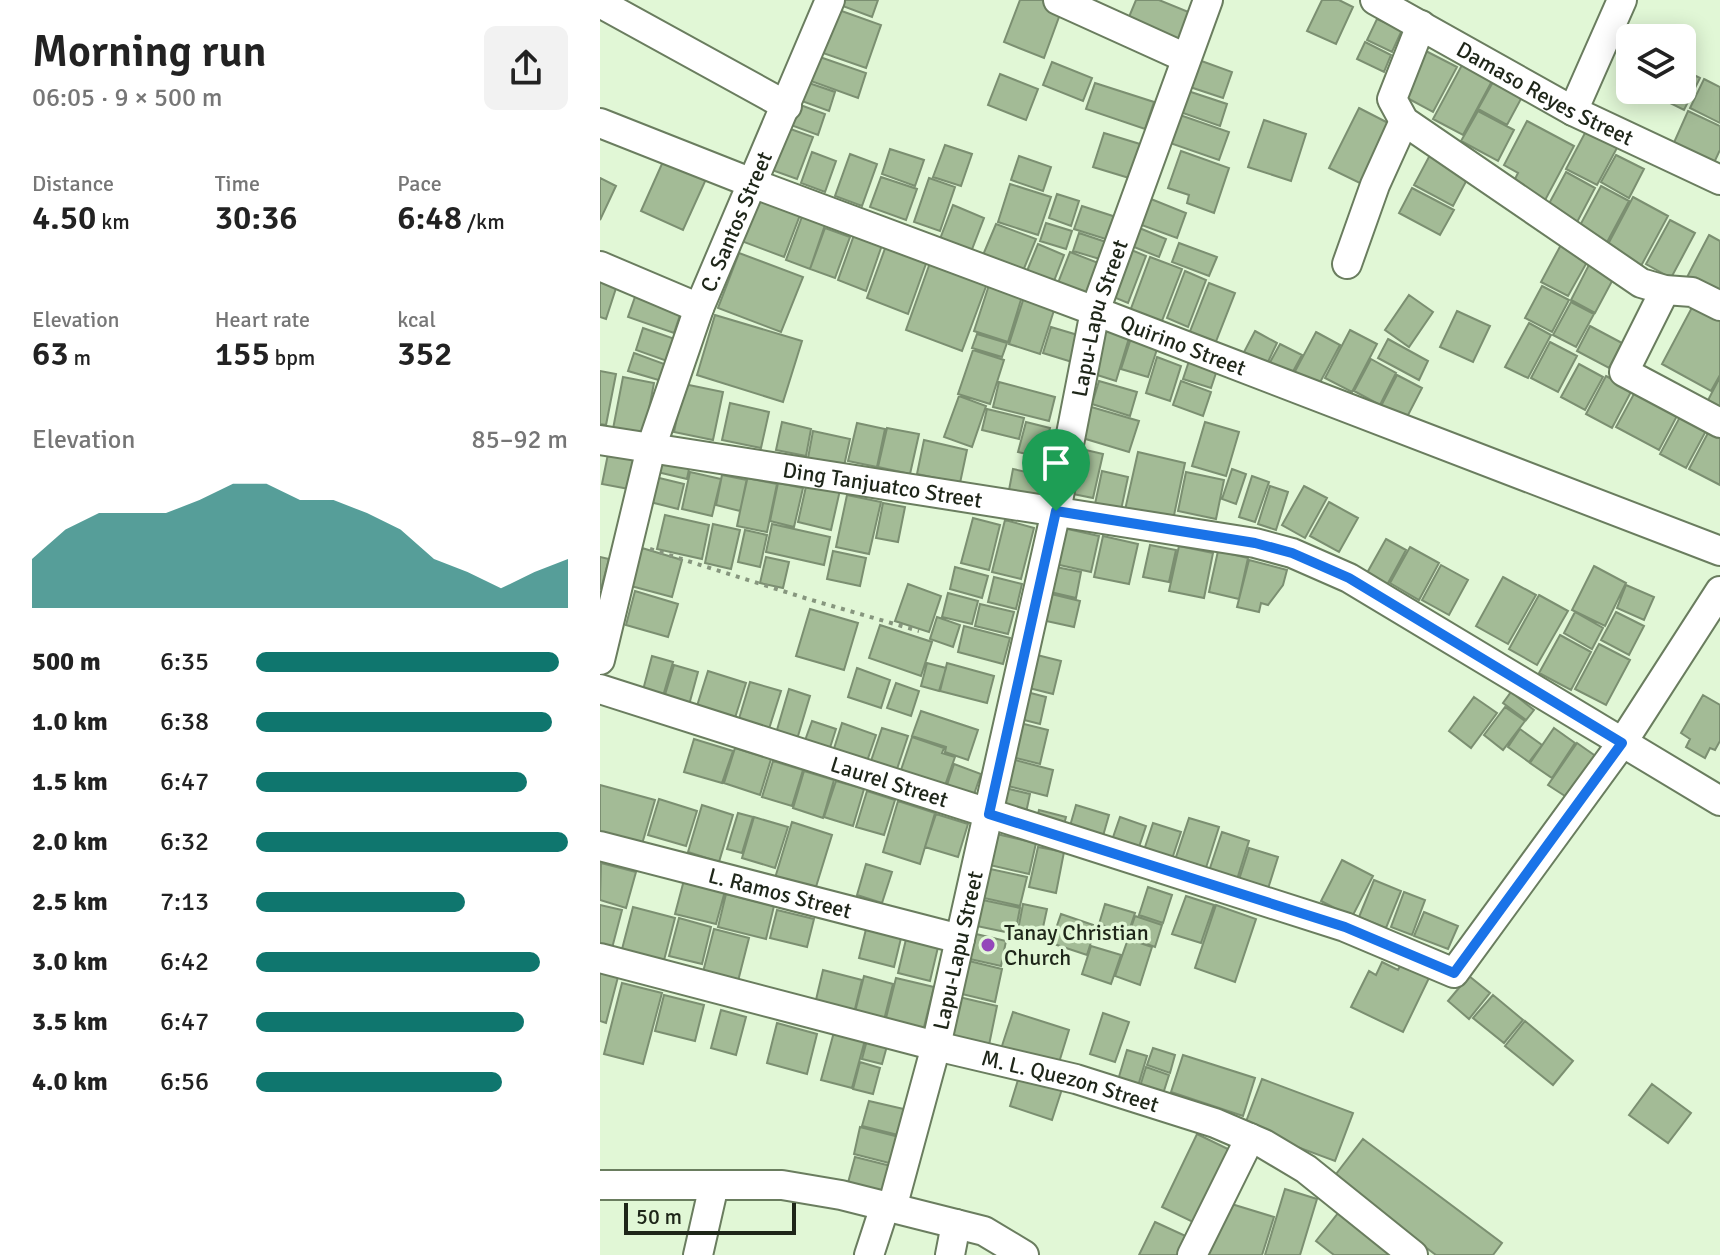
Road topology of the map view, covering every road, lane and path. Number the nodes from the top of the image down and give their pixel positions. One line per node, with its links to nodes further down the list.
1 (830, 0): 9 (street, C. Santos Street)
2 (1058, 0): 8 (street)
3 (1208, 0): 8 (street, Lapu-Lapu Street)
4 (1375, 0): 7 (street, Damaso Reyes Street)
5 (1622, 0): 10 (street)
6 (600, 3): 9 (street)
7 (1421, 25): 10 (street, Damaso Reyes Street); 11 (street)
8 (1186, 58): 20 (street, Lapu-Lapu Street)
9 (787, 106): 14 (street, C. Santos Street)
10 (1573, 111): 13 (street, Damaso Reyes Street)
11 (1404, 121): 15 (street); 17 (street)
12 (600, 123): 14 (street, Quirino Street)
13 (1720, 180)
14 (752, 183): 19 (street, C. Santos Street); 20 (street, Quirino Street)
15 (1347, 264)
16 (600, 266): 19 (street)
17 (1665, 290): 18 (street); 21 (street)
18 (1720, 306)
19 (699, 308): 23 (street, C. Santos Street)
20 (1095, 311): 24 (street, Lapu-Lapu Street); 26 (street, Quirino Street)
21 (1720, 423)
22 (600, 440): 23 (street, Ding Tanjuatco Street)
23 (651, 448): 24 (street, Ding Tanjuatco Street); 25 (street, C. Santos Street)
24 (1056, 511): 31 (street, Ding Tanjuatco Street); 33 (street, Lapu-Lapu Street)
25 (628, 542): 28 (path); 29 (street, C. Santos Street)
26 (1720, 551)
27 (1720, 591): 31 (street)
28 (919, 631)
29 (600, 660)
30 (600, 689): 33 (street, Laurel Street)
31 (1622, 743): 32 (street, Ding Tanjuatco Street); 33 (street, Laurel Street)
32 (1720, 801)
33 (989, 814): 35 (street, Lapu-Lapu Street)
34 (600, 846): 35 (street, L. Ramos Street)
35 (960, 939): 37 (street, Lapu-Lapu Street)
36 (600, 958): 37 (street, M. L. Quezon Street)
37 (936, 1046): 38 (street, M. L. Quezon Street); 41 (street, Lapu-Lapu Street)
38 (1250, 1138): 47 (street); 48 (street, M. L. Quezon Street)
39 (600, 1185): 40 (street)
40 (714, 1185): 41 (street); 43 (street)
41 (888, 1207): 42 (street); 44 (street, Lapu-Lapu Street)
42 (956, 1224): 45 (street); 46 (street)
43 (698, 1255)
44 (869, 1255)
45 (950, 1255)
46 (1024, 1255)
47 (1192, 1255)
48 (1413, 1255)

